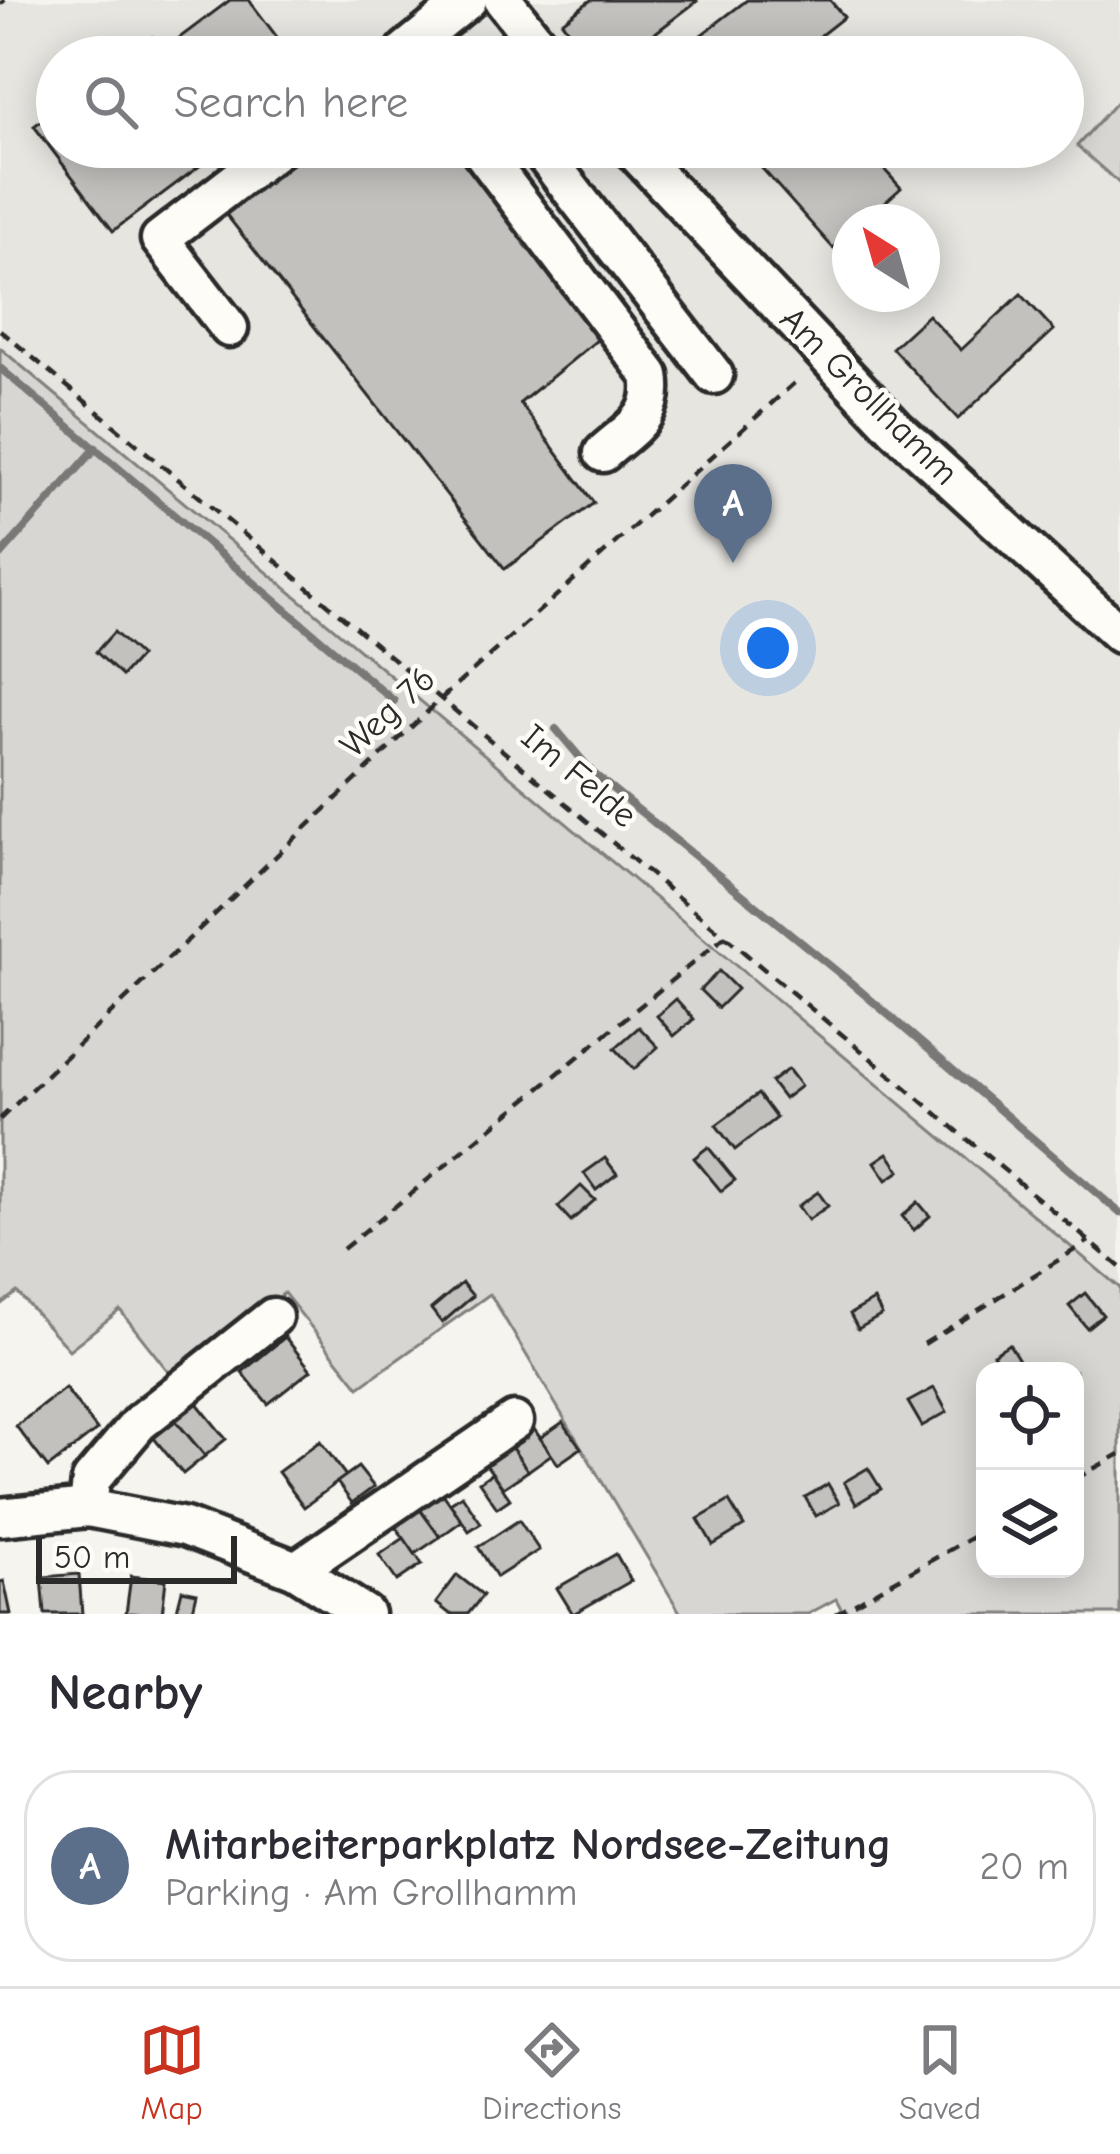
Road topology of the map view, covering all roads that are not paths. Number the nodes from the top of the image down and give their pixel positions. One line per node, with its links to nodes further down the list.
1 (468, 0): 3 (street)
2 (503, 0): 4 (street)
3 (427, 36)
4 (531, 36)
5 (253, 168): 9 (street)
6 (497, 168): 11 (street)
7 (554, 168): 10 (street)
8 (650, 168): 12 (street, Am Grollhamm)
9 (230, 328)
10 (714, 375)
11 (603, 453)
12 (1120, 634)
13 (273, 1317): 15 (street)
14 (514, 1420): 17 (street)
15 (88, 1508): 16 (street); 17 (street)
16 (0, 1517)
17 (296, 1570): 18 (street)
18 (365, 1614)

